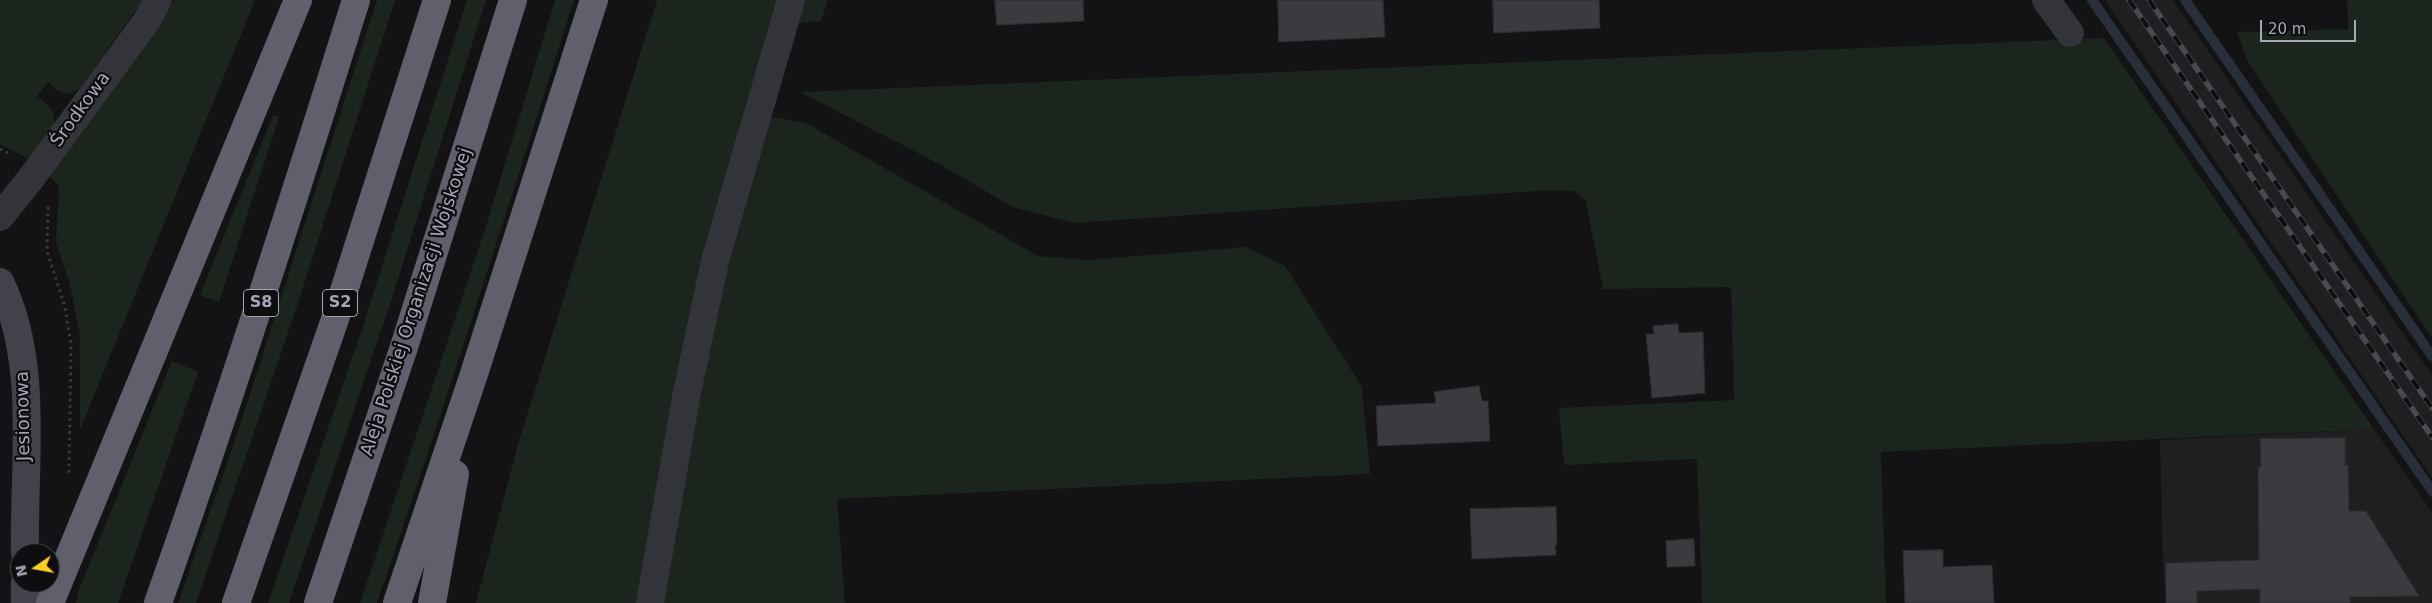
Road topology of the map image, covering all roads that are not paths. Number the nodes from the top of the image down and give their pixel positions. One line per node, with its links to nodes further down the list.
1 (158, 0): 10 (street, Środkowa)
2 (298, 0): 14 (highway, bridge)
3 (356, 0): 15 (highway, S8)
4 (437, 0): 16 (highway, S2)
5 (513, 0): 17 (highway, Aleja Polskiej Organizacji Wojskowej)
6 (594, 0): 12 (highway)
7 (791, 0): 20 (street)
8 (2046, 0): 9 (street)
9 (2070, 33)
10 (0, 216)
11 (0, 282): 13 (street, Jesionowa)
12 (474, 377): 18 (highway); 19 (highway)
13 (25, 543)
14 (50, 603)
15 (158, 603)
16 (236, 603)
17 (318, 603)
18 (397, 603)
19 (432, 603)
20 (650, 603)

